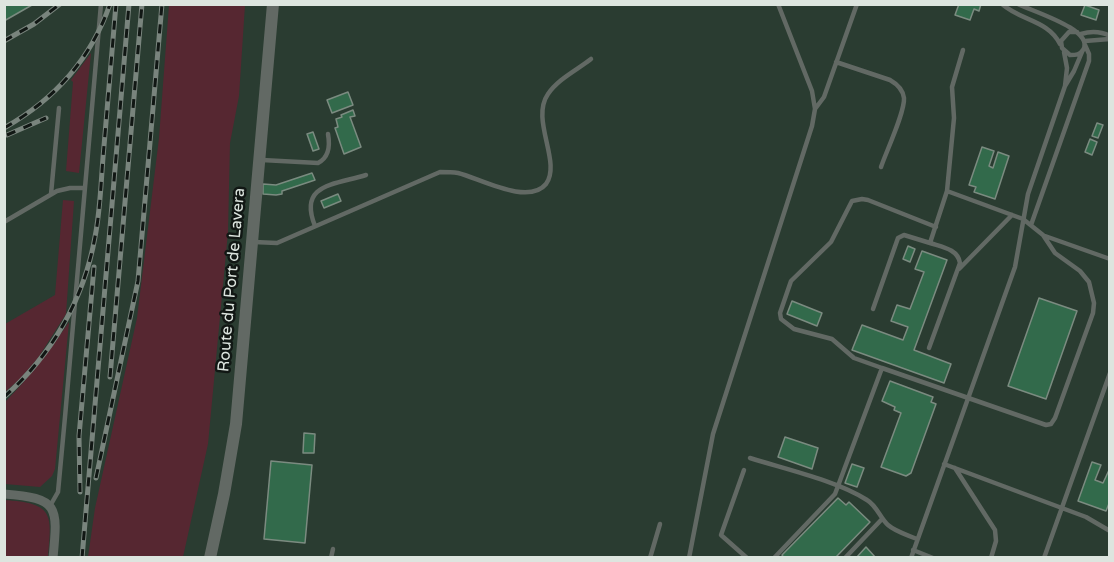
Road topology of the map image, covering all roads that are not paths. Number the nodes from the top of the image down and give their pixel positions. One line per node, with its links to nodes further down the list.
1 (101, 4): 23 (lane)
2 (273, 4): 20 (street, Route du Port de Lavera)
3 (778, 4): 18 (lane)
4 (857, 4): 15 (lane)
5 (1002, 4): 10 (lane)
6 (1020, 5): 7 (lane)
7 (1079, 33): 8 (lane); 9 (lane); 10 (lane)
8 (1110, 37): 9 (lane)
9 (1085, 43): 13 (lane); 29 (lane)
10 (1061, 45): 12 (lane)
11 (963, 50): 24 (lane)
12 (1064, 52): 13 (lane); 16 (lane)
13 (1082, 52): 16 (lane)
14 (591, 59): 30 (lane)
15 (836, 62): 18 (lane); 21 (lane)
16 (1065, 86): 27 (lane)
17 (59, 108): 25 (lane)
18 (815, 109): 60 (lane)
19 (328, 134): 20 (lane)
20 (259, 160): 33 (street, Route du Port de Lavera)
21 (881, 167)
22 (366, 176): 30 (lane)
23 (85, 188): 25 (lane); 48 (lane)
24 (947, 191): 26 (lane); 31 (lane)
25 (51, 194): 28 (lane)
26 (1012, 215): 27 (lane); 36 (lane)
27 (1023, 219): 29 (lane); 41 (lane)
28 (4, 222)
29 (1031, 225): 32 (lane)
30 (315, 226): 33 (lane)
31 (936, 227): 34 (lane); 39 (lane)
32 (1045, 236): 35 (lane); 41 (lane)
33 (252, 242): 57 (street, Route du Port de Lavera)
34 (930, 243): 36 (lane); 37 (lane)
35 (1110, 259)
36 (957, 271): 38 (lane)
37 (873, 309)
38 (928, 348)
39 (882, 368): 41 (lane); 46 (lane)
40 (1110, 373): 49 (lane)
41 (969, 396): 43 (lane)
42 (750, 458): 46 (lane)
43 (944, 464): 44 (lane); 53 (lane)
44 (954, 468): 49 (lane); 66 (lane)
45 (744, 470): 61 (lane)
46 (840, 487): 50 (lane); 62 (lane)
47 (4, 494): 48 (street)
48 (50, 506): 56 (street)
49 (1062, 508): 52 (lane); 67 (lane)
50 (882, 519): 53 (lane); 63 (lane)
51 (660, 524): 59 (lane)
52 (1110, 531)
53 (917, 539): 55 (lane)
54 (333, 549): 58 (lane)
55 (913, 550): 64 (lane); 65 (lane)
56 (53, 558)
57 (210, 558)
58 (331, 558)
59 (650, 558)
60 (689, 558)
61 (747, 558)
62 (774, 558)
63 (845, 558)
64 (911, 558)
65 (933, 558)
66 (991, 558)
67 (1044, 558)

